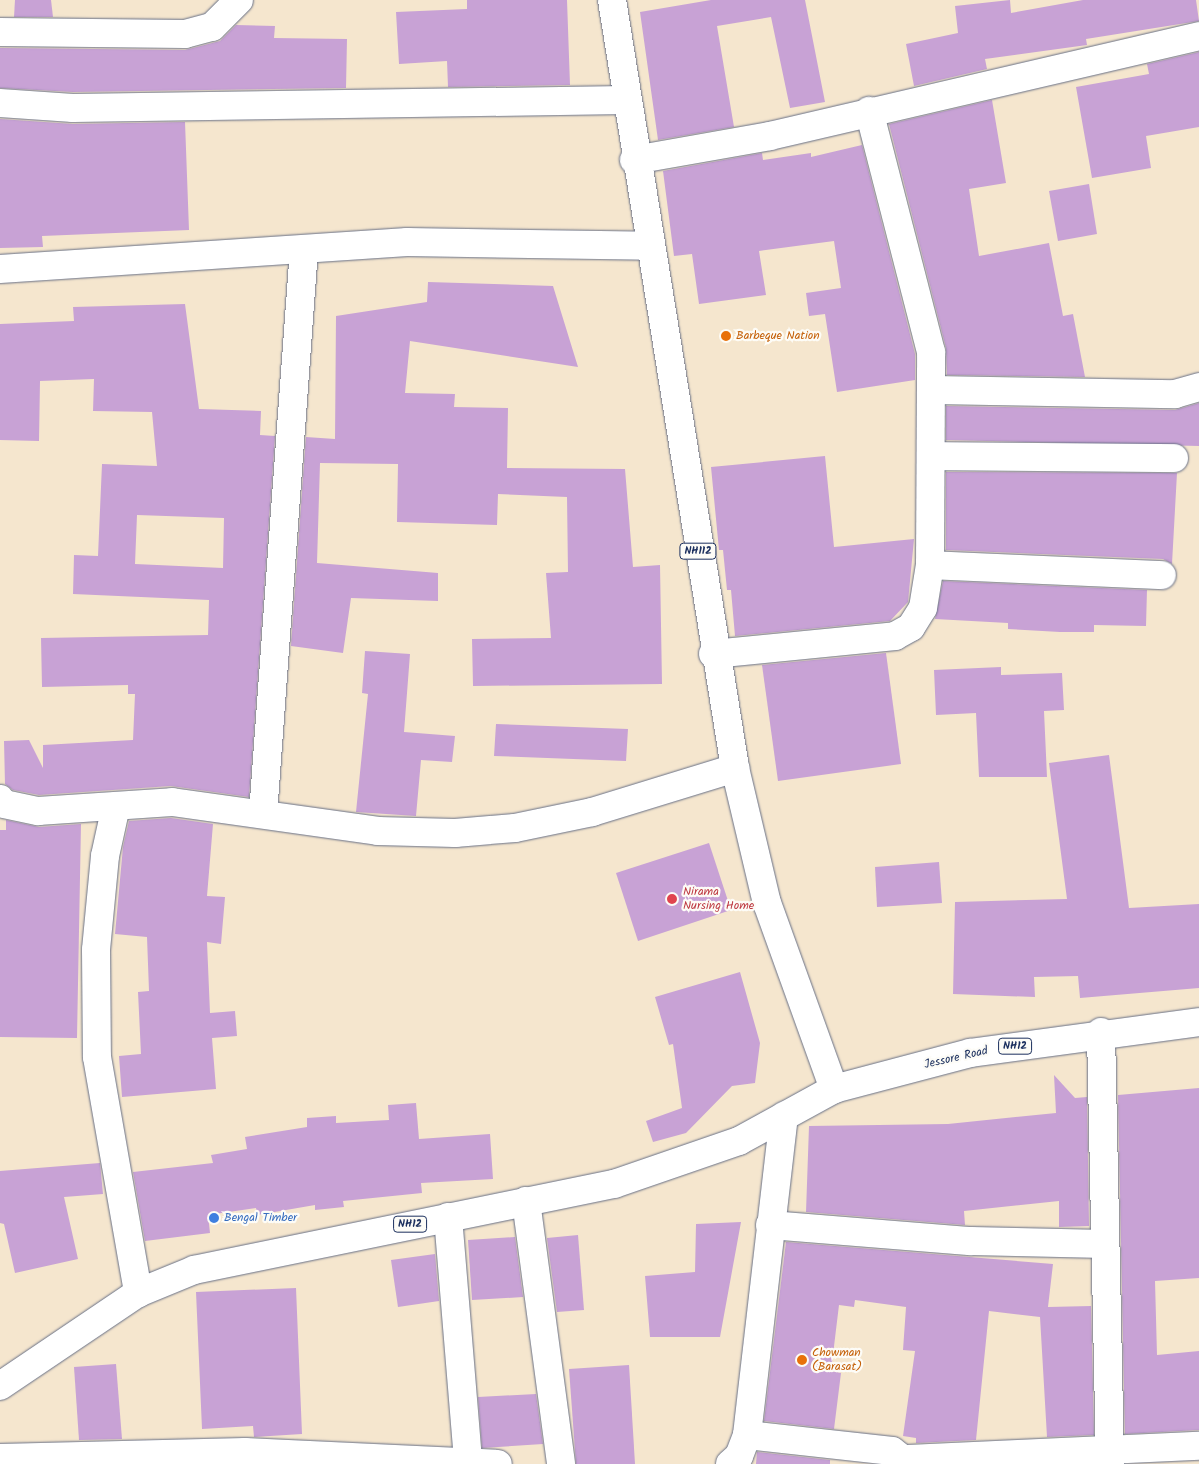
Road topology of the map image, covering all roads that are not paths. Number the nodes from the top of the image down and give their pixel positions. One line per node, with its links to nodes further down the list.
1 (239, 0): 3 (main road)
2 (612, 0): 5 (main road, NH112)
3 (0, 32)
4 (1199, 36): 7 (main road)
5 (626, 100): 6 (main road); 8 (main road, NH112)
6 (0, 104)
7 (869, 111): 8 (main road); 13 (main road)
8 (634, 160): 9 (main road, NH112)
9 (651, 246): 10 (main road); 18 (main road, NH112)
10 (304, 249): 11 (main road); 22 (main road)
11 (0, 269)
12 (1199, 387): 13 (main road)
13 (934, 390): 14 (main road)
14 (932, 456): 15 (main road); 16 (main road)
15 (1174, 458)
16 (930, 565): 17 (main road); 18 (main road)
17 (1162, 575)
18 (714, 654): 19 (main road, NH112)
19 (735, 768): 22 (main road); 25 (main road, NH112)
20 (0, 799): 21 (main road)
21 (116, 806): 22 (main road); 31 (main road)
22 (264, 814)
23 (1199, 1022): 24 (main road, Jessore Road / NH12)
24 (1101, 1032): 25 (main road, Jessore Road / NH12); 30 (main road)
25 (834, 1089): 26 (main road, NH12)
26 (784, 1116): 27 (main road, NH12); 29 (main road)
27 (526, 1201): 28 (main road, NH12); 42 (main road)
28 (448, 1216): 31 (main road, NH12); 41 (main road)
29 (770, 1225): 30 (main road); 33 (main road)
30 (1105, 1244): 36 (main road)
31 (138, 1293): 32 (main road, NH12)
32 (0, 1386)
33 (746, 1434): 40 (main road); 43 (main road)
34 (1199, 1446): 36 (main road)
35 (0, 1458): 37 (main road)
36 (1110, 1458): 40 (main road)
37 (160, 1459): 38 (main road)
38 (324, 1461): 39 (main road)
39 (424, 1462): 41 (main road)
40 (909, 1462)
41 (485, 1463)
42 (561, 1464)
43 (730, 1464)

